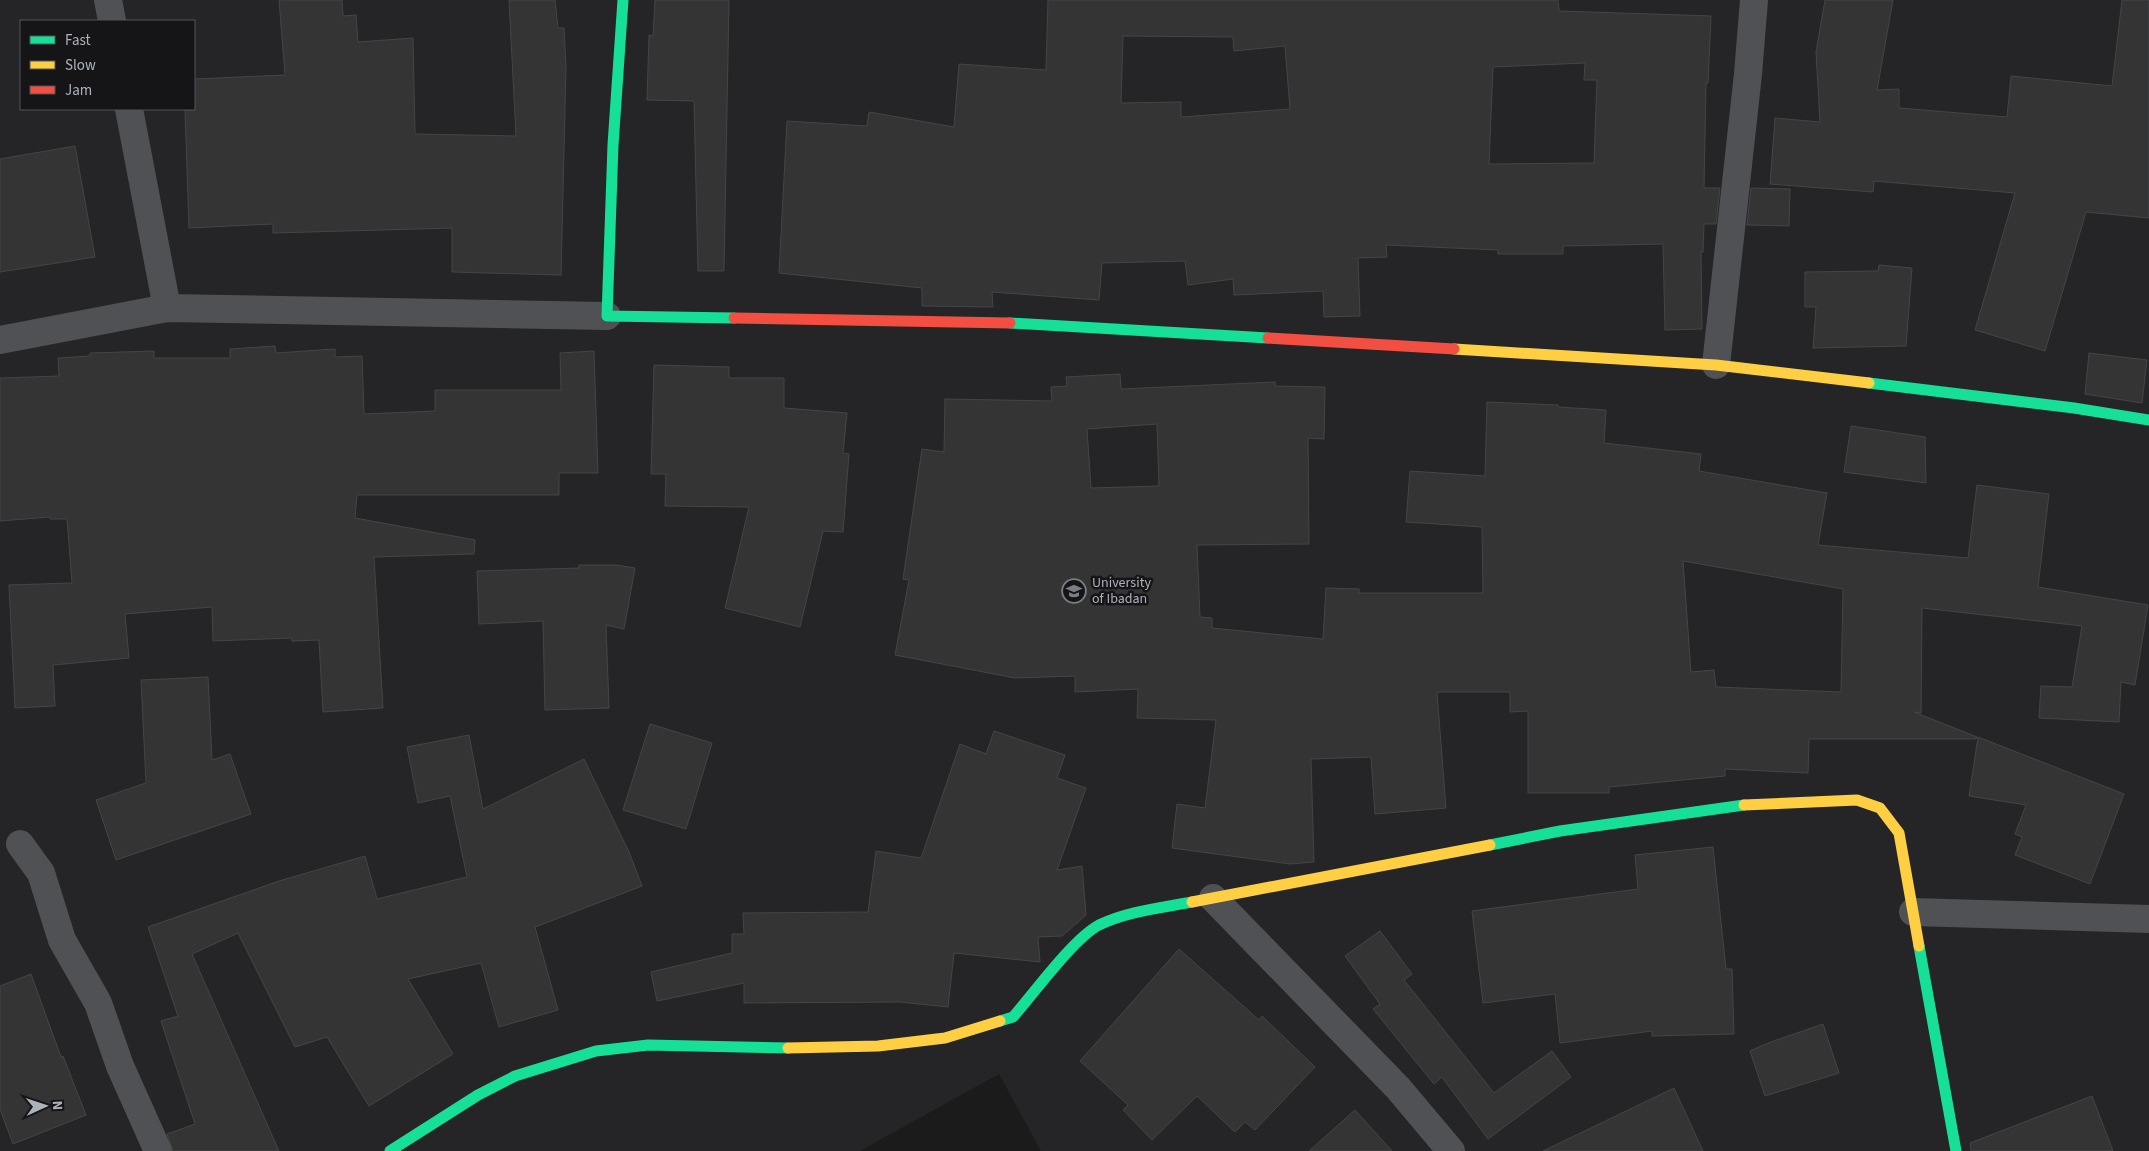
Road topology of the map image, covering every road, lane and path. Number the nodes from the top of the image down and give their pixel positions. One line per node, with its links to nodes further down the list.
1 (108, 0): 4 (street)
2 (623, 0): 7 (street)
3 (1754, 0): 9 (street)
4 (112, 20)
5 (129, 110): 6 (street)
6 (167, 308): 7 (street); 8 (street)
7 (607, 316): 9 (street)
8 (0, 340)
9 (1716, 365): 10 (street)
10 (2149, 420)
11 (20, 844): 15 (street)
12 (1213, 898): 13 (street); 16 (street); 17 (street)
13 (1913, 912): 14 (street); 18 (street)
14 (2149, 919)
15 (158, 1151)
16 (390, 1151)
17 (1451, 1151)
18 (1956, 1151)

